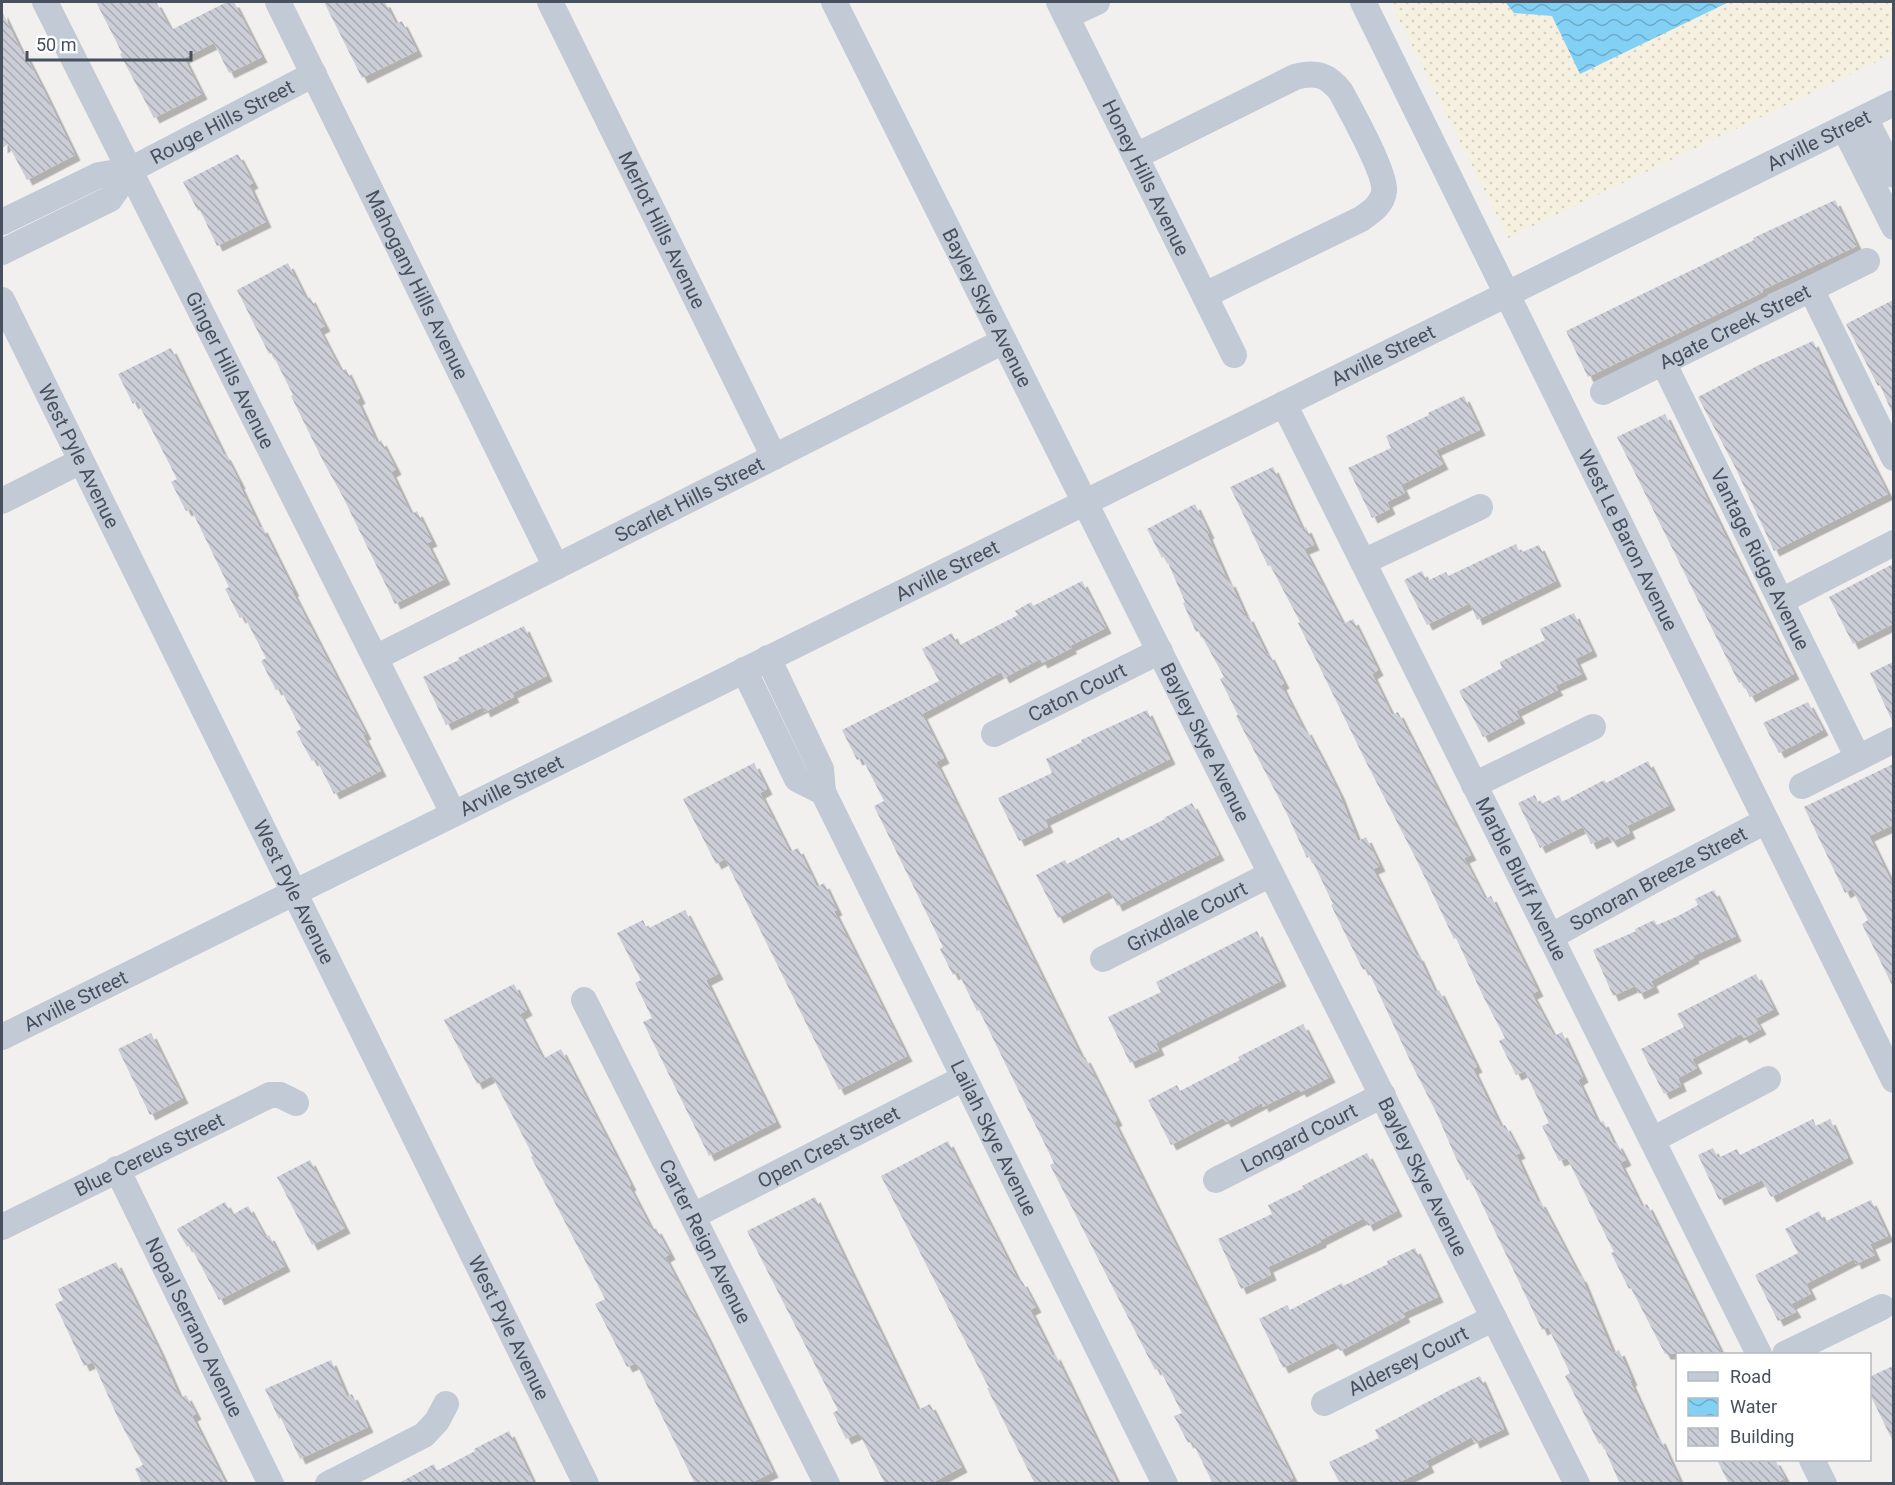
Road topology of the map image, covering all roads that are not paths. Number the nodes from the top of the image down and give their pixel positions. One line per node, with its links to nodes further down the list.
1 (45, 2): 12 (street, Ginger Hills Avenue)
2 (278, 2): 8 (street, Mahogany Hills Avenue)
3 (550, 2): 27 (street, Merlot Hills Avenue)
4 (834, 2): 22 (street, Bayley Skye Avenue)
5 (1097, 2): 7 (street)
6 (1363, 2): 19 (street, West Le Baron Avenue)
7 (1063, 9): 11 (street, Honey Hills Avenue)
8 (314, 74): 12 (street, Rouge Hills Street); 35 (street, Mahogany Hills Avenue)
9 (1893, 103): 10 (street, Arville Street)
10 (1855, 123): 13 (street); 15 (street); 19 (street, Arville Street)
11 (1136, 156): 20 (street, Honey Hills Avenue); 20 (street)
12 (130, 170): 14 (street); 16 (street); 38 (street, Ginger Hills Avenue)
13 (1893, 175)
14 (2, 222)
15 (1893, 227)
16 (2, 252)
17 (1867, 261): 18 (street, Agate Creek Street)
18 (1811, 289): 24 (street, Agate Creek Street); 28 (street)
19 (1508, 293): 26 (street, Arville Street); 51 (street, West Le Baron Avenue)
20 (1205, 295): 23 (street, Honey Hills Avenue)
21 (2, 300): 29 (street, West Pyle Avenue)
22 (1004, 341): 27 (street, Scarlet Hills Street); 31 (street, Bayley Skye Avenue)
23 (1234, 355)
24 (1663, 362): 25 (street, Agate Creek Street); 36 (street, Vantage Ridge Avenue)
25 (1603, 392)
26 (1284, 404): 31 (street, Arville Street); 34 (street, Marble Bluff Avenue)
27 (774, 457): 35 (street, Scarlet Hills Street)
28 (1893, 458)
29 (81, 461): 30 (street); 53 (street, West Pyle Avenue)
30 (9, 497)
31 (1085, 502): 37 (street, Bayley Skye Avenue); 39 (street, Arville Street)
32 (1480, 507): 34 (street)
33 (1893, 543): 36 (street)
34 (1363, 562): 47 (street, Marble Bluff Avenue)
35 (556, 567): 38 (street, Scarlet Hills Street)
36 (1781, 601): 46 (street, Vantage Ridge Avenue)
37 (1160, 651): 42 (street, Caton Court); 52 (street, Bayley Skye Avenue)
38 (375, 658): 50 (street, Ginger Hills Avenue)
39 (768, 658): 40 (street, Arville Street); 43 (street, Lailah Skye Avenue)
40 (744, 670): 45 (street); 50 (street, Arville Street)
41 (1593, 727): 47 (street)
42 (994, 734)
43 (806, 737): 45 (street); 49 (street, Lailah Skye Avenue)
44 (1893, 740): 46 (street)
45 (783, 748): 49 (street)
46 (1858, 758): 48 (street)
47 (1474, 784): 54 (street, Marble Bluff Avenue)
48 (1802, 786)
49 (823, 792): 58 (street, Lailah Skye Avenue)
50 (453, 813): 53 (street, Arville Street)
51 (1766, 821): 54 (street, Sonoran Breeze Street); 60 (street, West Le Baron Avenue)
52 (1271, 874): 55 (street, Grixdlale Court); 61 (street, Bayley Skye Avenue)
53 (295, 891): 57 (street, Arville Street); 77 (street, West Pyle Avenue)
54 (1550, 937): 63 (street, Marble Bluff Avenue)
55 (1103, 959)
56 (584, 1000): 66 (street, Carter Reign Avenue)
57 (2, 1037)
58 (964, 1078): 66 (street, Open Crest Street); 79 (street, Lailah Skye Avenue)
59 (1768, 1078): 63 (street)
60 (1893, 1080)
61 (1383, 1095): 65 (street, Longard Court); 69 (street, Bayley Skye Avenue)
62 (296, 1103): 64 (street, Blue Cereus Street)
63 (1652, 1140): 70 (street, Marble Bluff Avenue)
64 (117, 1169): 67 (street, Blue Cereus Street); 75 (street, Nopal Serrano Avenue)
65 (1216, 1180)
66 (693, 1216): 78 (street, Carter Reign Avenue)
67 (2, 1227)
68 (1882, 1307): 71 (street)
69 (1494, 1318): 72 (street, Aldersey Court); 80 (street, Bayley Skye Avenue)
70 (1758, 1353)
71 (1787, 1353)
72 (1324, 1403)
73 (446, 1404): 76 (street)
74 (1812, 1461): 81 (street)
75 (271, 1484)
76 (328, 1484)
77 (586, 1484)
78 (827, 1484)
79 (1165, 1484)
80 (1577, 1484)
81 (1824, 1484)

